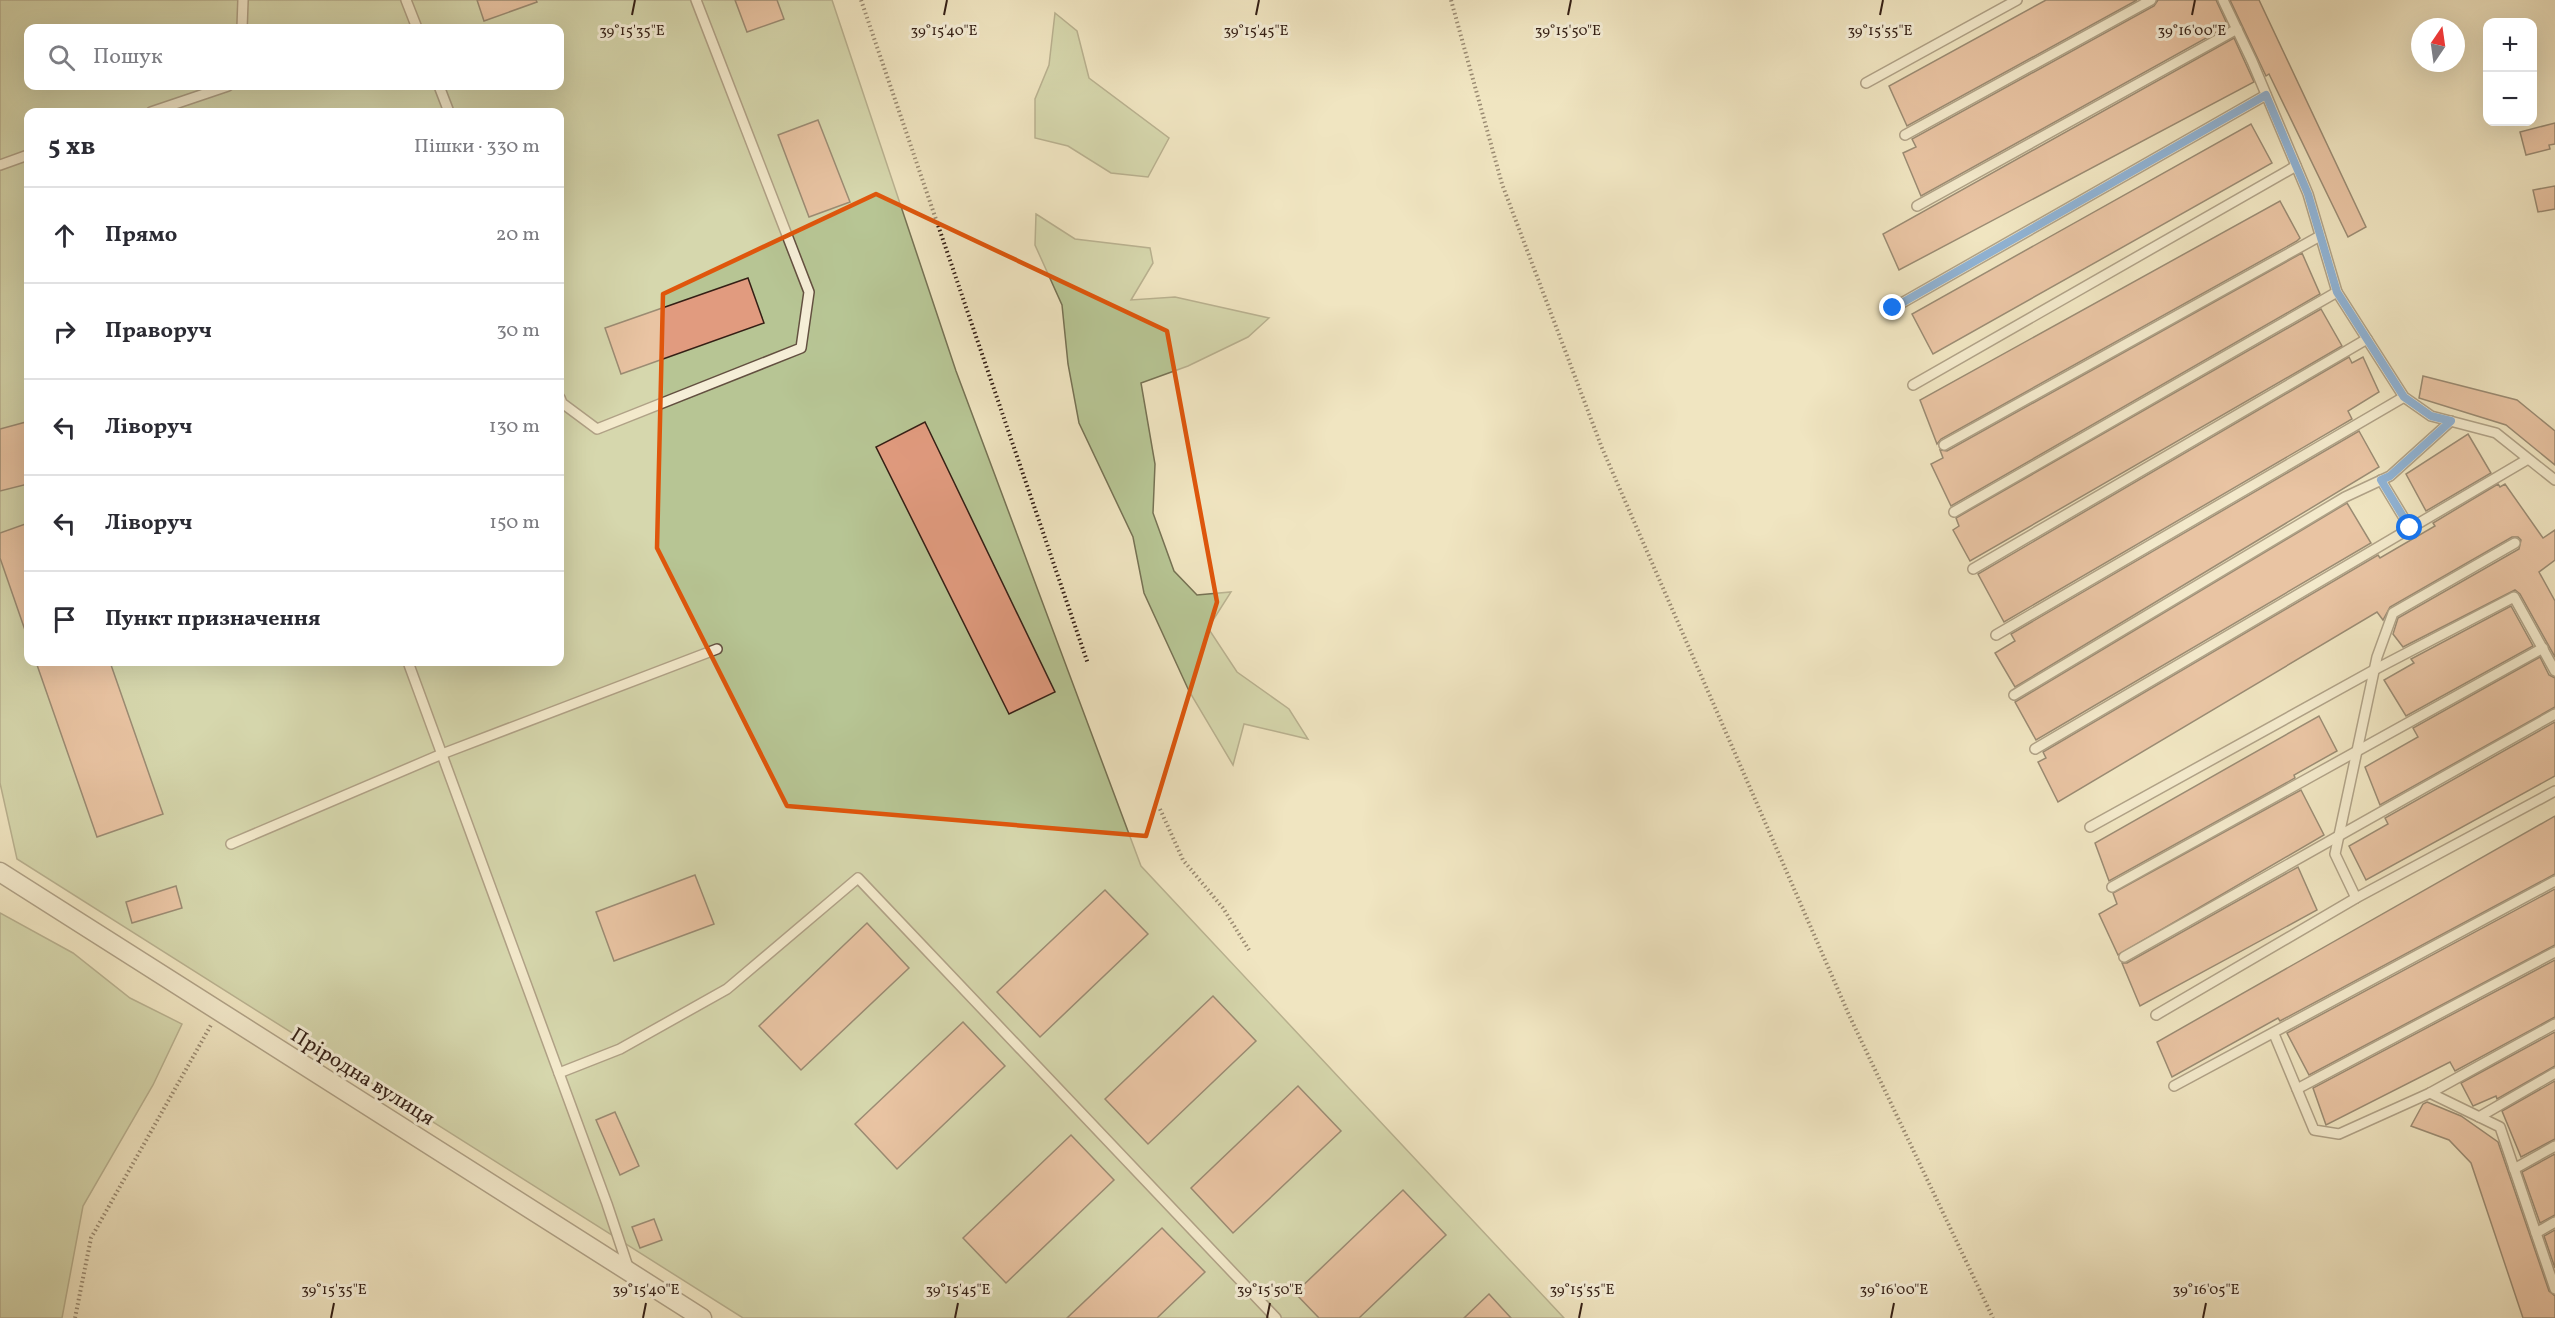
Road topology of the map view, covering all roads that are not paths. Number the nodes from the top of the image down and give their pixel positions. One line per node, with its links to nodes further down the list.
1 (243, 0): 7 (lane)
2 (406, 0): 8 (lane)
3 (696, 0): 27 (lane)
4 (2017, 0): 10 (lane)
5 (2151, 0): 16 (lane)
6 (2223, 0): 9 (lane)
7 (242, 24)
8 (415, 24)
9 (2237, 29): 13 (lane); 20 (lane)
10 (1866, 83)
11 (216, 90): 14 (lane)
12 (441, 90): 15 (lane)
13 (2266, 95): 19 (lane); 23 (lane)
14 (163, 108)
15 (447, 108)
16 (1905, 135)
17 (24, 156): 18 (lane)
18 (0, 165)
19 (2296, 166): 21 (lane); 25 (lane)
20 (1917, 206)
21 (2320, 236): 22 (lane); 29 (lane)
22 (2337, 292): 24 (lane); 33 (lane)
23 (1893, 308)
24 (2367, 339): 26 (lane); 36 (lane)
25 (1912, 385)
26 (2404, 397): 28 (lane); 37 (lane)
27 (564, 405)
28 (2451, 421): 30 (lane); 31 (lane)
29 (1944, 445)
30 (2528, 459): 32 (lane); 34 (lane)
31 (2381, 480): 34 (lane); 43 (lane)
32 (2555, 480)
33 (1954, 512)
34 (2410, 528): 45 (lane)
35 (2515, 543): 41 (lane)
36 (1973, 569)
37 (1996, 634)
38 (2543, 648): 41 (lane); 42 (lane); 46 (lane)
39 (717, 649): 47 (lane)
40 (409, 666): 47 (lane)
41 (2374, 670): 46 (lane); 49 (lane)
42 (2555, 671)
43 (2014, 695)
44 (2555, 714): 50 (lane)
45 (2035, 749)
46 (2357, 751): 50 (lane); 54 (lane)
47 (442, 754): 51 (lane); 61 (lane)
48 (2555, 791): 55 (lane)
49 (2090, 827)
50 (2339, 836): 55 (lane); 57 (lane)
51 (231, 844)
52 (0, 872): 71 (street, Пріродна вулиця)
53 (2555, 881): 60 (lane)
54 (2112, 887)
55 (2356, 898): 58 (lane)
56 (2555, 952): 64 (lane)
57 (2124, 957)
58 (2156, 1015)
59 (2555, 1024): 65 (lane)
60 (2274, 1034): 63 (lane); 64 (lane)
61 (559, 1073): 71 (lane); 74 (lane)
62 (2555, 1073): 66 (lane)
63 (2174, 1086)
64 (2297, 1089): 65 (lane)
65 (2430, 1093): 66 (lane)
66 (2479, 1117): 68 (lane)
67 (2555, 1146): 68 (lane)
68 (2514, 1169): 70 (lane)
69 (2555, 1222): 70 (lane)
70 (2536, 1233): 72 (lane)
71 (630, 1272): 73 (street, Пріродна вулиця)
72 (2555, 1287)
73 (702, 1318)
74 (1276, 1318)

